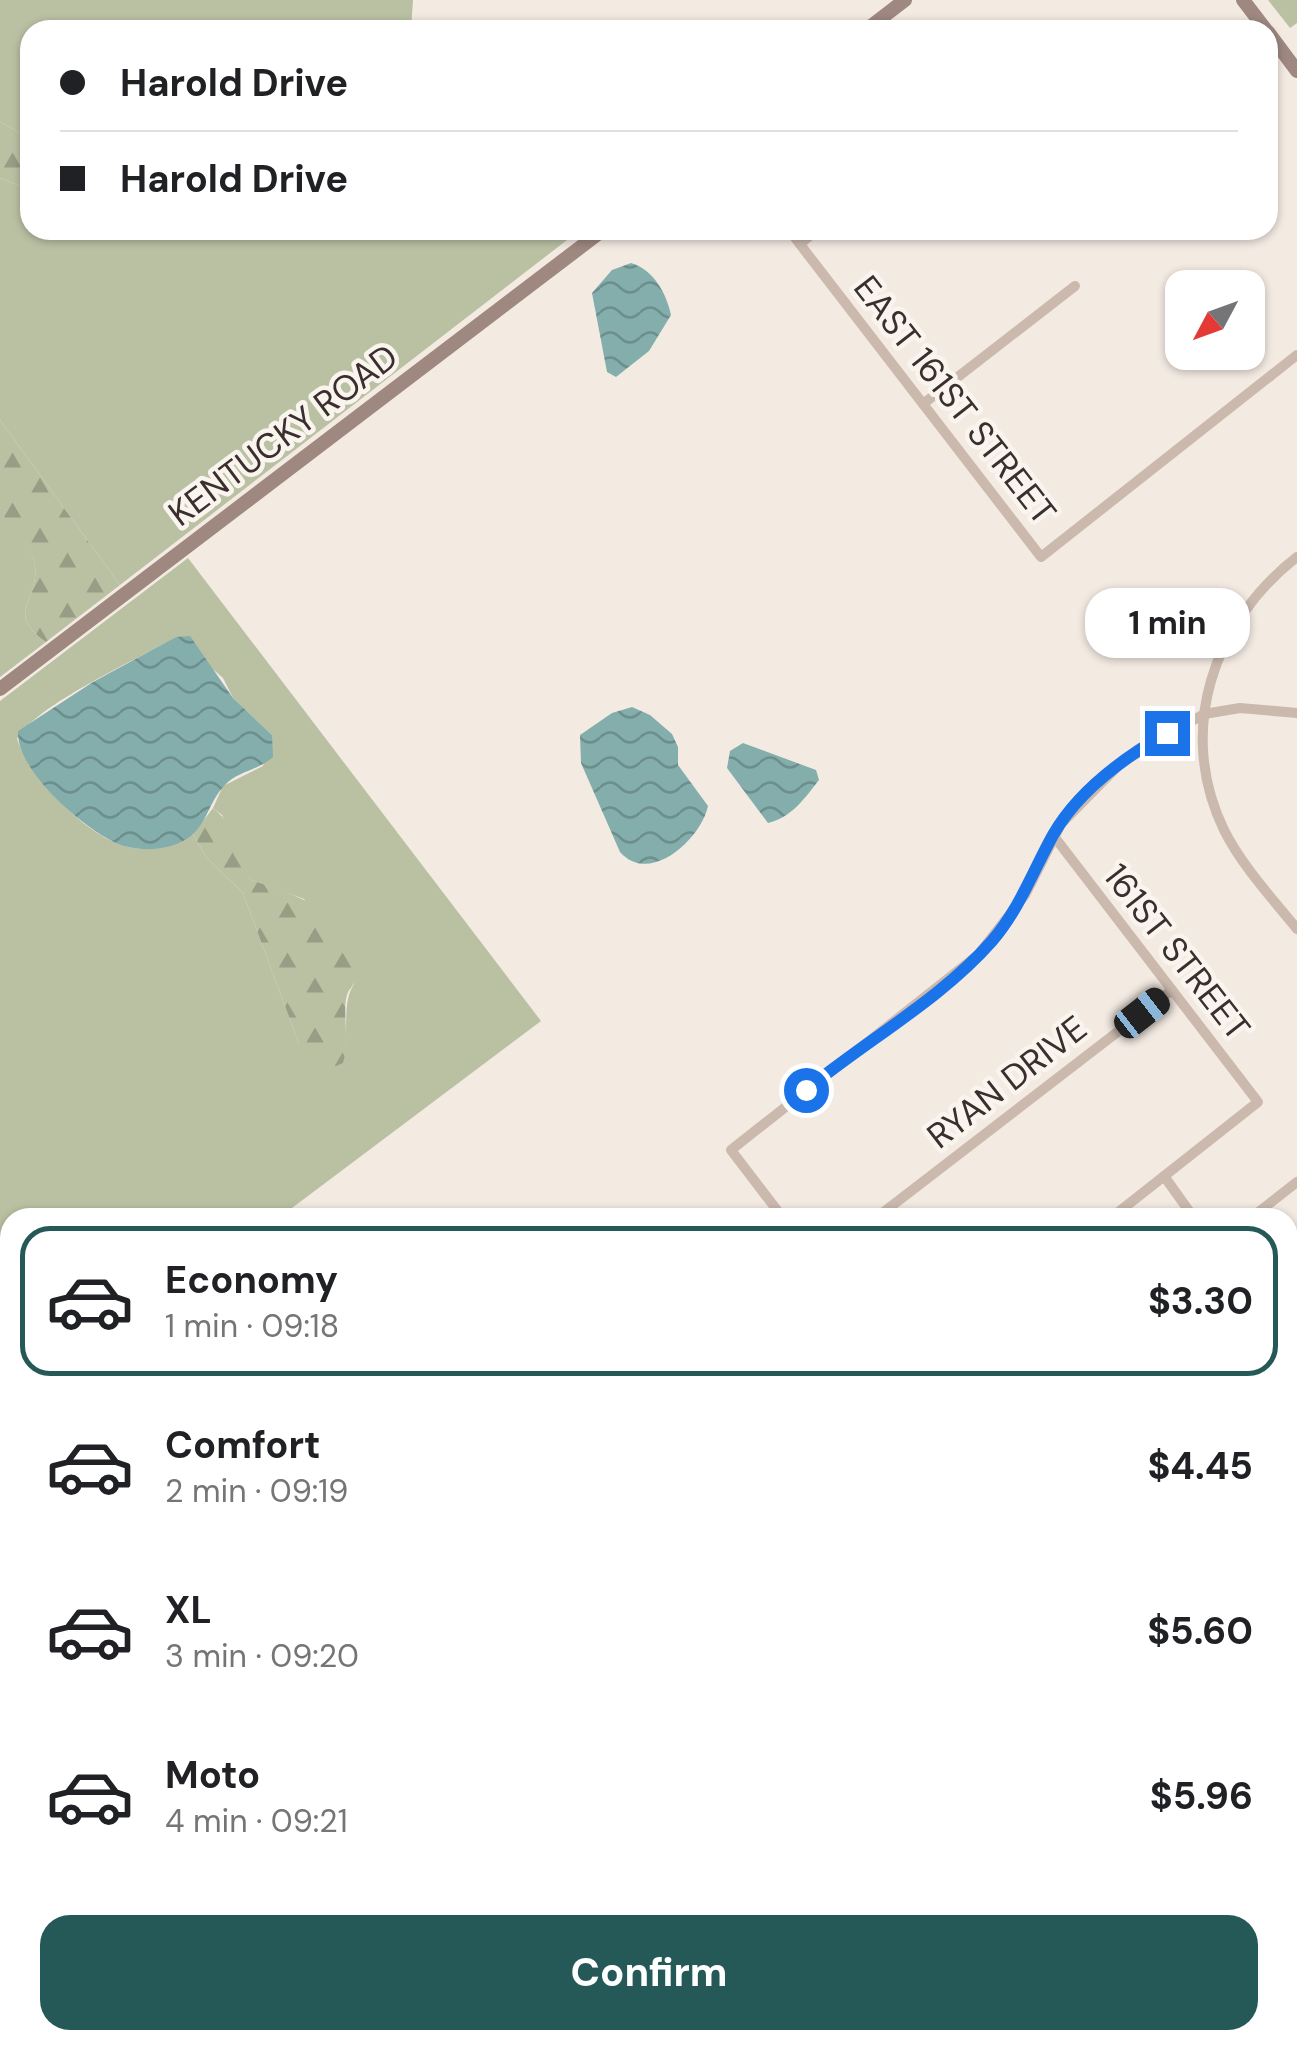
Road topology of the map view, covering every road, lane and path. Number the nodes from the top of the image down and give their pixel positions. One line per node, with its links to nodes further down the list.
1 (905, 0): 3 (street)
2 (1243, 0): 4 (street)
3 (879, 20)
4 (1258, 20)
5 (1278, 46): 6 (street)
6 (1297, 71)
7 (590, 240): 15 (street, KENTUCKY ROAD)
8 (797, 240): 10 (street, EAST 161ST STREET)
9 (805, 240): 10 (street)
10 (800, 244): 13 (street, EAST 161ST STREET)
11 (1075, 286): 13 (street)
12 (1297, 355): 13 (street, EAST 161ST STREET)
13 (923, 404)
14 (1297, 557): 17 (street)
15 (0, 689)
16 (1297, 713): 17 (street)
17 (1204, 714): 18 (street); 19 (street)
18 (1053, 836): 20 (street, 161ST STREET); 23 (street)
19 (1297, 930)
20 (1172, 990): 21 (street, 161ST STREET); 24 (street, RYAN DRIVE)
21 (1164, 1176): 25 (street); 26 (street)
22 (1297, 1182): 27 (street)
23 (775, 1208)
24 (889, 1208)
25 (1124, 1208)
26 (1187, 1208)
27 (1264, 1208)

